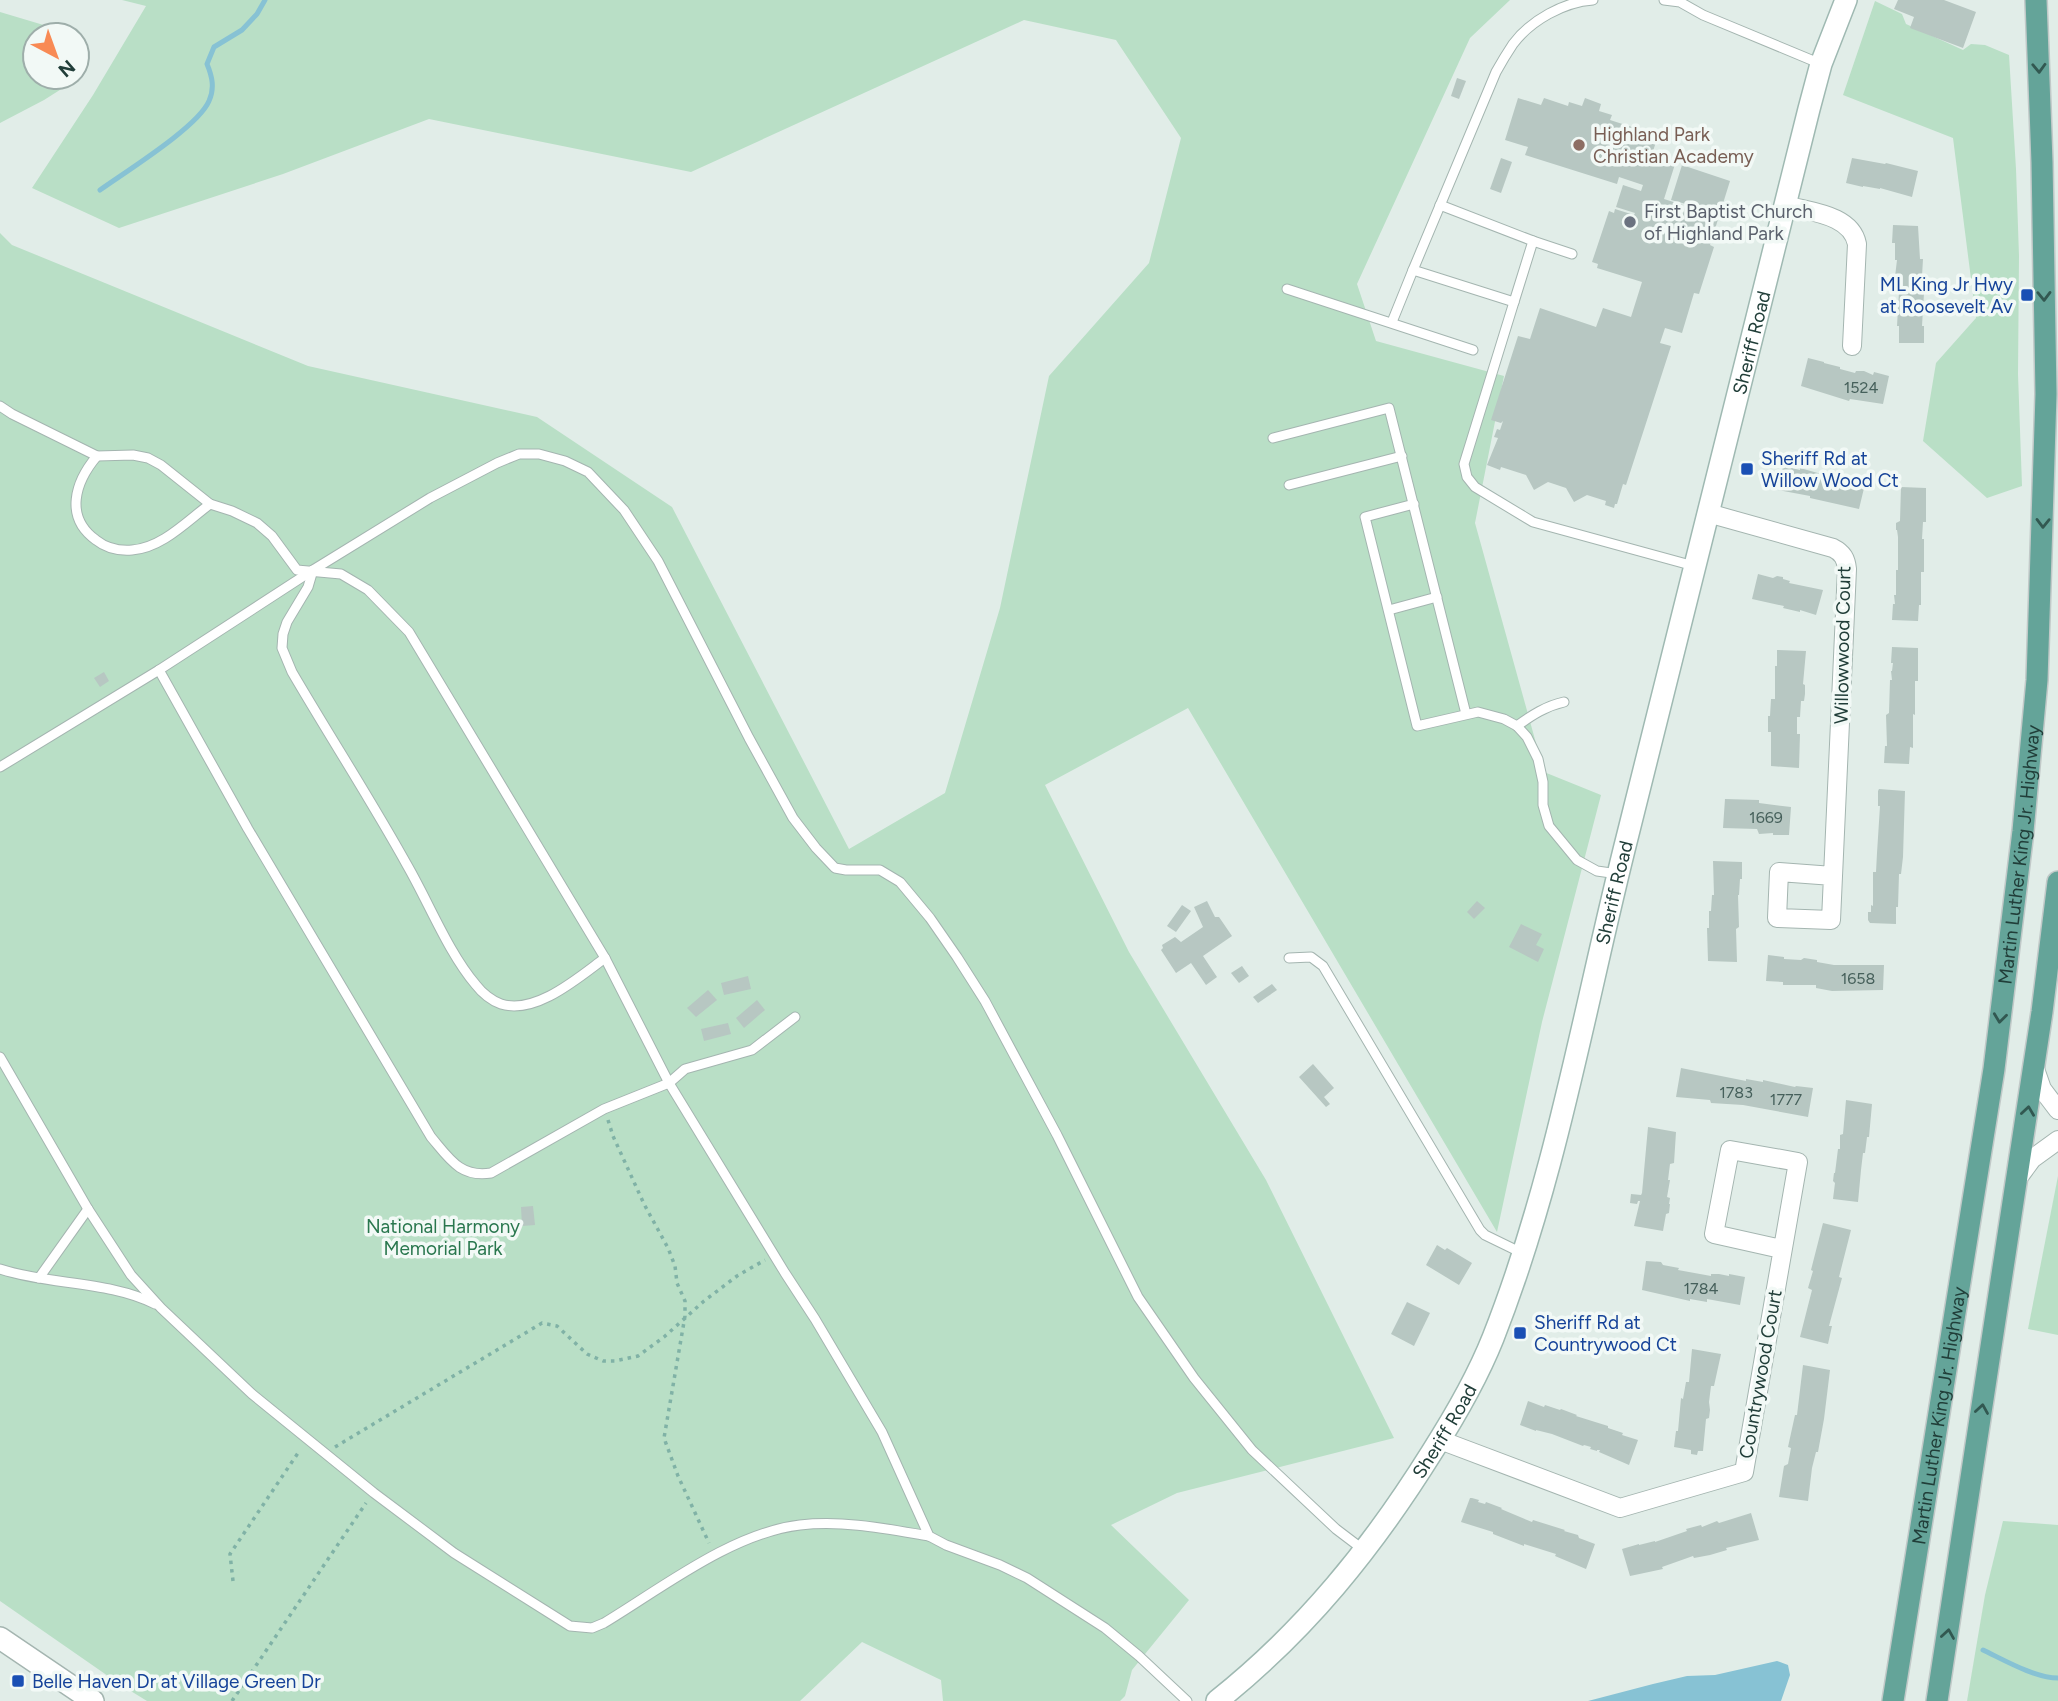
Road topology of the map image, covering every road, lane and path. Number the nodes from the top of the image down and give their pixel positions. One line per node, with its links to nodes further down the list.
1 (1593, 0): 6 (lane)
2 (1664, 0): 5 (lane)
3 (1846, 0): 5 (main road, Sheriff Road)
4 (2036, 0): 14 (main road, Martin Luther King Jr. Highway, one-way to 14)
5 (1821, 64): 7 (main road, Sheriff Road)
6 (1440, 205): 8 (lane); 10 (lane)
7 (1784, 205): 15 (street); 24 (main road, Sheriff Road)
8 (1533, 241): 9 (lane); 12 (lane)
9 (1572, 254)
10 (1413, 270): 12 (lane); 13 (lane)
11 (1287, 289): 13 (lane)
12 (1514, 302): 25 (lane)
13 (1392, 322): 16 (lane)
14 (2051, 331): 68 (main road, Martin Luther King Jr. Highway, one-way to 68)
15 (1852, 346)
16 (1473, 350)
17 (0, 406): 19 (lane)
18 (1273, 438): 20 (lane)
19 (97, 456): 22 (lane); 22 (lane)
20 (1402, 456): 21 (lane); 23 (lane)
21 (1289, 485)
22 (210, 504): 26 (lane)
23 (1414, 504): 27 (lane); 28 (lane)
24 (1708, 513): 25 (main road, Sheriff Road); 35 (street, Willowwood Court)
25 (1694, 566): 34 (main road, Sheriff Road)
26 (313, 570): 29 (lane); 37 (lane); 37 (lane); 60 (lane)
27 (1437, 597): 28 (lane); 31 (lane)
28 (1389, 610): 31 (lane)
29 (159, 670): 33 (lane); 43 (lane)
30 (1564, 702): 32 (lane)
31 (1466, 714): 32 (lane)
32 (1517, 726): 34 (lane)
33 (0, 767)
34 (1618, 874): 49 (main road, Sheriff Road)
35 (1833, 876)
36 (2058, 882): 41 (main road)
37 (606, 958): 42 (lane)
38 (1289, 958): 49 (lane)
39 (795, 1017): 42 (lane)
40 (0, 1057): 47 (lane)
41 (2034, 1066): 44 (street); 46 (main road, one-way to 41)
42 (669, 1083): 43 (lane); 50 (lane)
43 (604, 1109): 54 (path)
44 (2058, 1110)
45 (2058, 1140): 46 (street)
46 (2018, 1178): 69 (main road, one-way to 46)
47 (88, 1209): 52 (lane); 53 (lane)
48 (1781, 1249): 48 (street, Countrywood Court); 56 (street, Countrywood Court)
49 (1524, 1254): 56 (main road, Sheriff Road)
50 (774, 1255): 54 (path); 59 (lane)
51 (0, 1269): 52 (lane)
52 (38, 1278): 53 (lane)
53 (161, 1308): 55 (lane)
54 (685, 1316): 57 (path); 61 (path)
55 (307, 1440): 57 (lane); 62 (path)
56 (1440, 1440): 60 (main road, Sheriff Road)
57 (324, 1454): 58 (lane)
58 (373, 1493): 61 (lane); 65 (path)
59 (929, 1536): 61 (lane); 66 (lane)
60 (1365, 1551): 67 (main road, Sheriff Road)
61 (715, 1554)
62 (233, 1581)
63 (0, 1638): 64 (main road)
64 (93, 1701)
65 (232, 1701)
66 (1187, 1701)
67 (1217, 1701)
68 (1893, 1701)
69 (1937, 1701)

